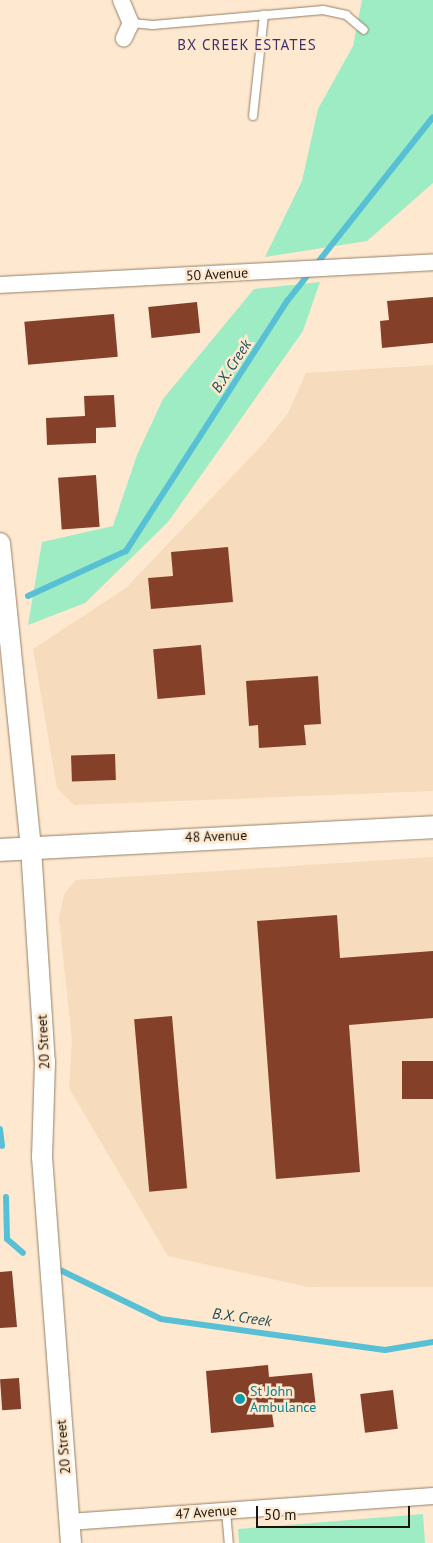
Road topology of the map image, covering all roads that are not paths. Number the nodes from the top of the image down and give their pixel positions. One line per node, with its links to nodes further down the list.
1 (121, 0): 3 (street)
2 (264, 15): 3 (lane); 4 (lane); 5 (lane)
3 (128, 30)
4 (364, 30)
5 (253, 116)
6 (433, 262): 7 (street, 50 Avenue)
7 (0, 285)
8 (0, 543): 9 (street, 20 Street)
9 (1, 593): 11 (street, 20 Street)
10 (433, 827): 11 (main road, 48 Avenue)
11 (31, 848): 12 (main road, 48 Avenue); 15 (street, 20 Street)
12 (0, 850)
13 (433, 1496): 14 (street, 47 Avenue)
14 (226, 1511): 15 (street, 47 Avenue); 17 (lane)
15 (69, 1522): 16 (street, 20 Street)
16 (71, 1543)
17 (229, 1543)

